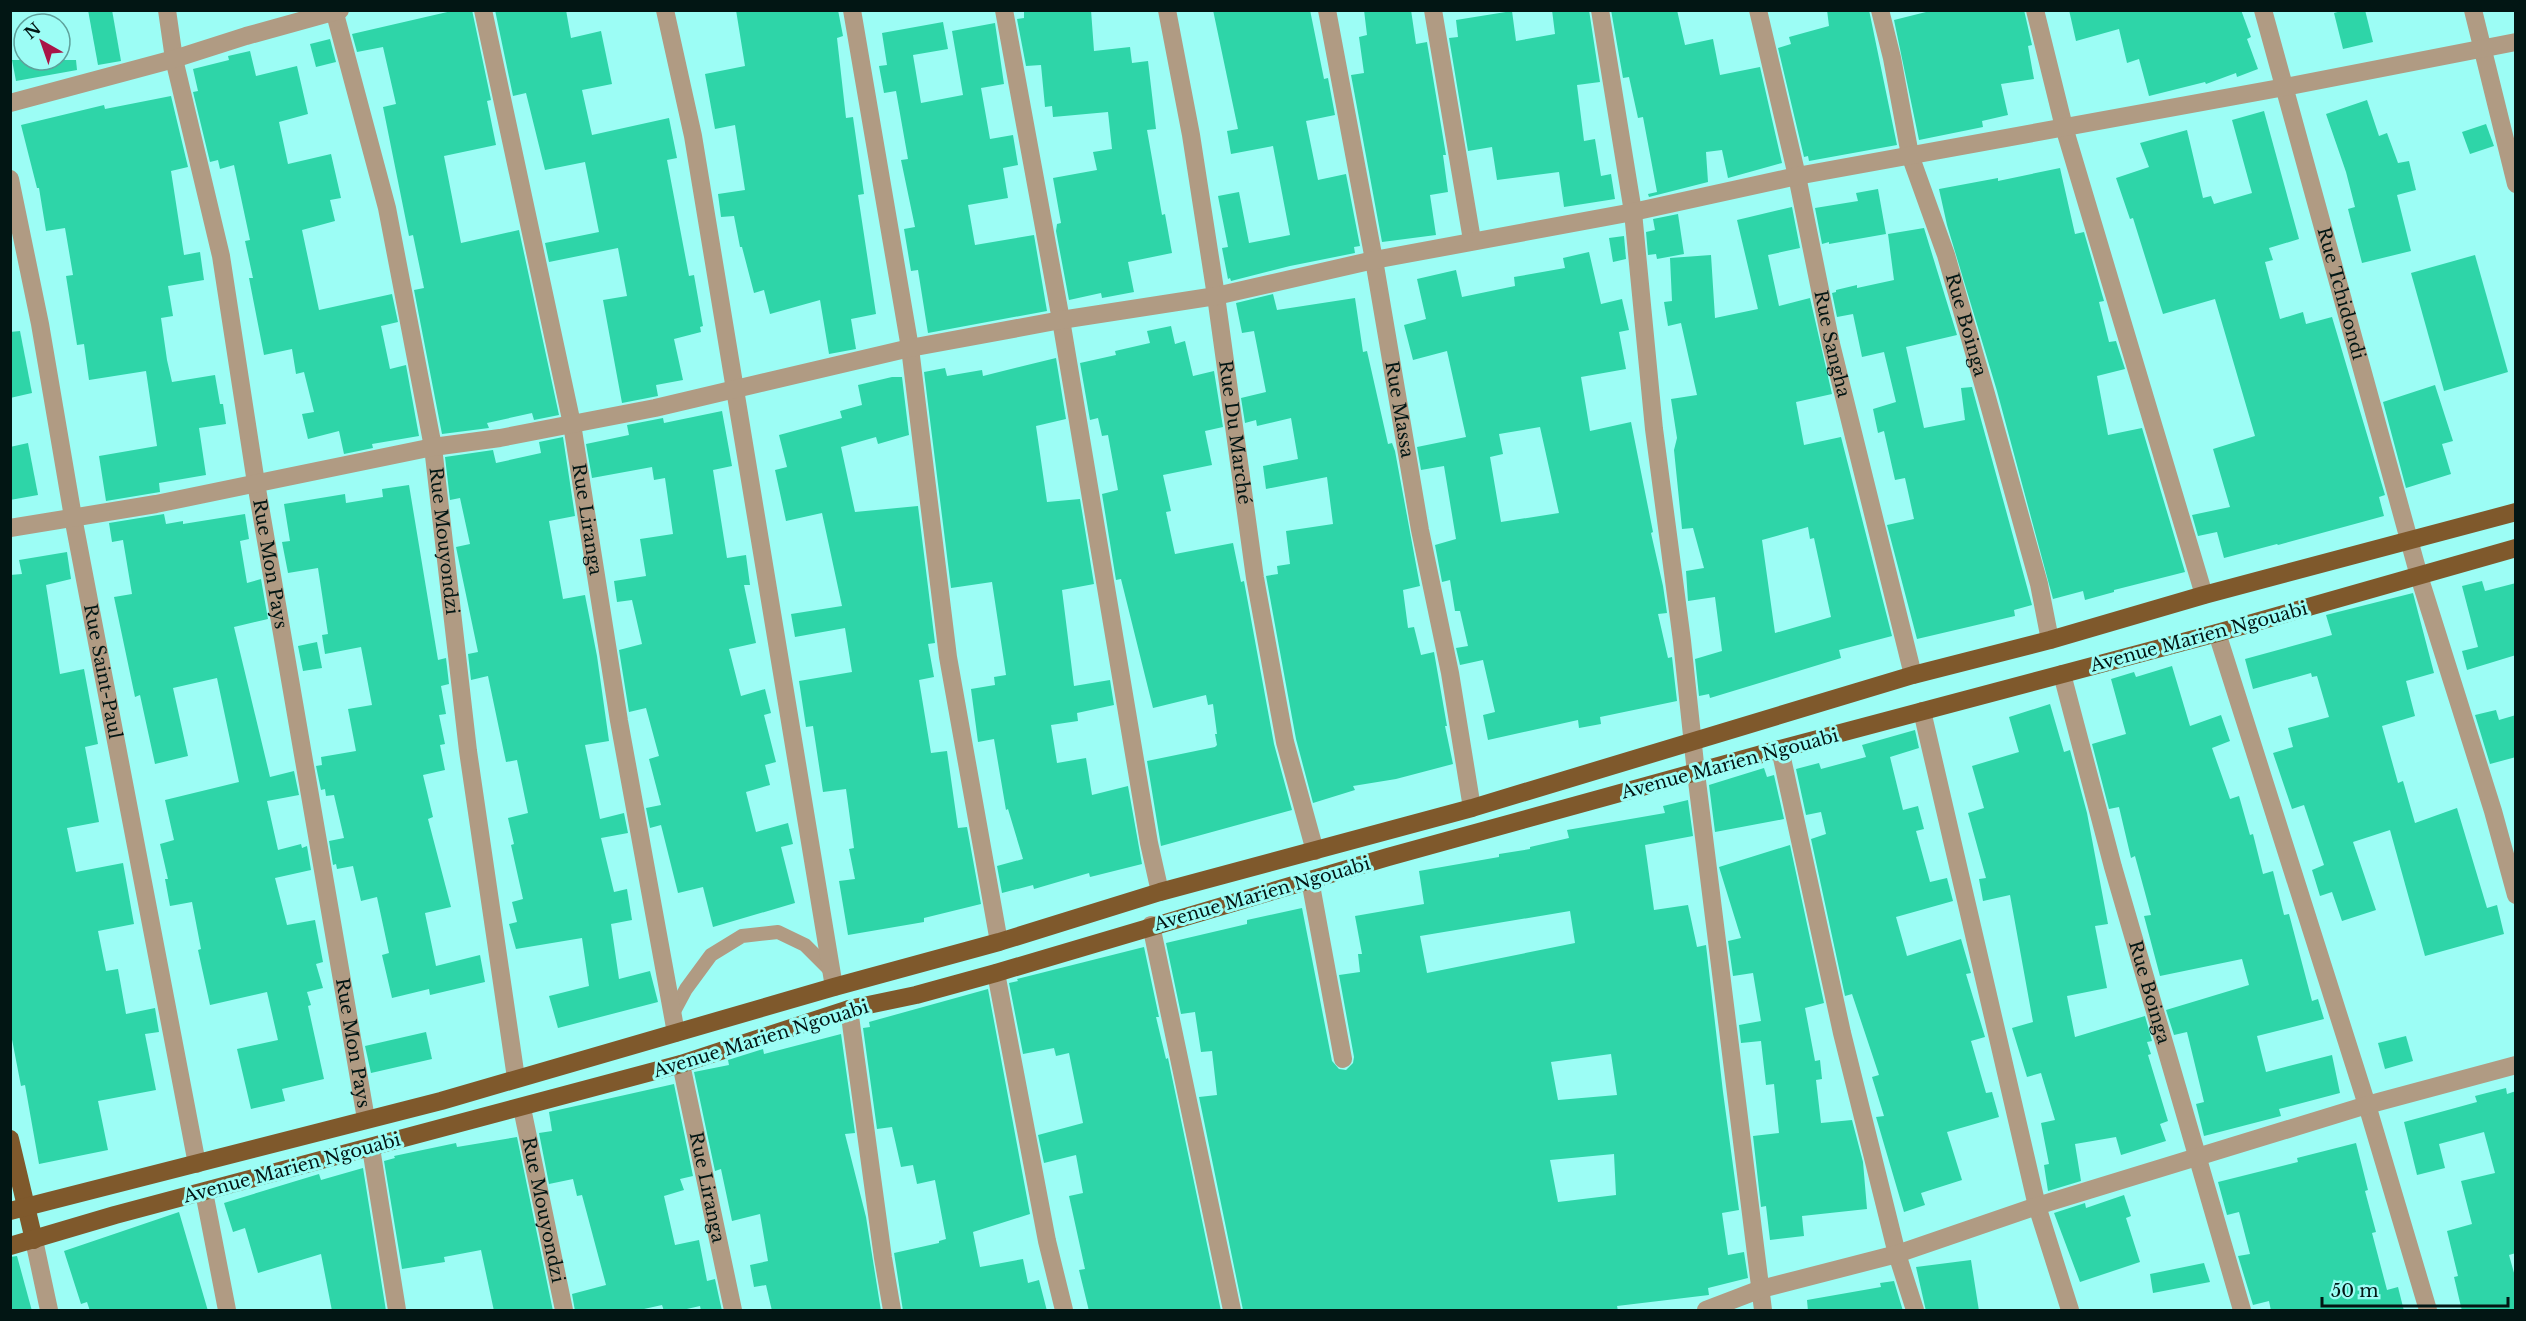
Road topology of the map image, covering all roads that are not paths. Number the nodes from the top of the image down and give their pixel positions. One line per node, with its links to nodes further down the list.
1 (166, 10): 18 (street, Rue Mon Pays)
2 (483, 10): 33 (street, Rue Liranga)
3 (665, 10): 32 (street)
4 (852, 10): 31 (street)
5 (1004, 10): 30 (street)
6 (1167, 10): 29 (street, Rue Du Marché)
7 (1327, 10): 28 (street, Rue Massa)
8 (1433, 10): 27 (street)
9 (1600, 10): 26 (street)
10 (1758, 10): 23 (street, Rue Sangha)
11 (1880, 10): 22 (street, Rue Boinga)
12 (2035, 10): 21 (street)
13 (2263, 10): 19 (street, Rue Tchidondi)
14 (2472, 10): 17 (street)
15 (336, 11): 18 (street); 34 (street, Rue Mouyondzi)
16 (2516, 42): 17 (street)
17 (2482, 48): 19 (street); 25 (street)
18 (174, 59): 20 (street); 35 (street, Rue Mon Pays)
19 (2285, 87): 21 (street); 39 (street, Rue Tchidondi)
20 (10, 103)
21 (2064, 127): 22 (street); 42 (street)
22 (1910, 155): 23 (street); 44 (street, Rue Boinga)
23 (1797, 176): 26 (street); 46 (street, Rue Sangha)
24 (10, 179): 37 (street, Rue Saint-Paul)
25 (2516, 184)
26 (1633, 212): 27 (street); 48 (street)
27 (1472, 240): 28 (street)
28 (1374, 260): 29 (street); 51 (street, Rue Massa)
29 (1216, 296): 30 (street); 52 (street, Rue Du Marché)
30 (1061, 320): 31 (street); 54 (street)
31 (910, 348): 32 (street); 57 (street)
32 (735, 389): 33 (street); 59 (street)
33 (572, 424): 34 (street); 61 (street, Rue Liranga)
34 (433, 447): 35 (street); 66 (street, Rue Mouyondzi)
35 (256, 483): 37 (street); 69 (street, Rue Mon Pays)
36 (2516, 512): 39 (main road)
37 (73, 517): 38 (street); 73 (street, Rue Saint-Paul)
38 (10, 528)
39 (2410, 542): 41 (street, Rue Tchidondi); 42 (main road)
40 (2516, 548): 41 (main road, Avenue Marien Ngouabi)
41 (2419, 576): 43 (main road, Avenue Marien Ngouabi); 55 (street, Rue Tchidondi)
42 (2204, 595): 44 (main road)
43 (2217, 633): 45 (main road, Avenue Marien Ngouabi); 67 (street)
44 (2050, 640): 46 (main road)
45 (2062, 674): 47 (main road, Avenue Marien Ngouabi); 72 (street, Rue Boinga)
46 (1913, 675): 48 (main road)
47 (1922, 711): 49 (main road, Avenue Marien Ngouabi); 75 (street)
48 (1694, 742): 50 (street); 51 (main road)
49 (1780, 749): 50 (main road, Avenue Marien Ngouabi); 79 (street)
50 (1696, 773): 53 (main road, Avenue Marien Ngouabi); 80 (street)
51 (1472, 808): 52 (main road)
52 (1315, 850): 54 (main road)
53 (1310, 880): 56 (main road, Avenue Marien Ngouabi); 63 (street)
54 (1160, 892): 57 (main road)
55 (2516, 895)
56 (1151, 925): 58 (main road, Avenue Marien Ngouabi); 88 (street)
57 (999, 942): 59 (main road)
58 (996, 973): 60 (main road, Avenue Marien Ngouabi); 87 (street)
59 (833, 979): 61 (lane); 62 (main road)
60 (849, 1009): 64 (main road, Avenue Marien Ngouabi); 86 (street)
61 (672, 1015): 62 (street, Rue Liranga)
62 (676, 1033): 66 (main road)
63 (1343, 1059)
64 (681, 1064): 68 (main road, Avenue Marien Ngouabi); 85 (street, Rue Liranga)
65 (2516, 1065): 67 (street)
66 (516, 1078): 69 (main road)
67 (2367, 1105): 72 (street); 94 (street)
68 (522, 1108): 71 (main road, Avenue Marien Ngouabi); 84 (street, Rue Mouyondzi)
69 (366, 1119): 73 (main road)
70 (10, 1139): 76 (main road)
71 (371, 1148): 74 (main road, Avenue Marien Ngouabi); 83 (street)
72 (2199, 1156): 75 (street); 93 (street, Rue Boinga)
73 (197, 1164): 76 (main road)
74 (204, 1192): 77 (main road, Avenue Marien Ngouabi); 82 (street)
75 (2037, 1206): 79 (street); 92 (street)
76 (18, 1209): 77 (main road)
77 (34, 1240): 78 (main road, Avenue Marien Ngouabi); 81 (street)
78 (10, 1246)
79 (1897, 1254): 80 (street); 91 (street)
80 (1761, 1289): 89 (street); 90 (street)
81 (49, 1311)
82 (226, 1311)
83 (397, 1311)
84 (564, 1311)
85 (734, 1311)
86 (892, 1311)
87 (1064, 1311)
88 (1232, 1311)
89 (1706, 1311)
90 (1763, 1311)
91 (1915, 1311)
92 (2070, 1311)
93 (2242, 1311)
94 (2428, 1311)

